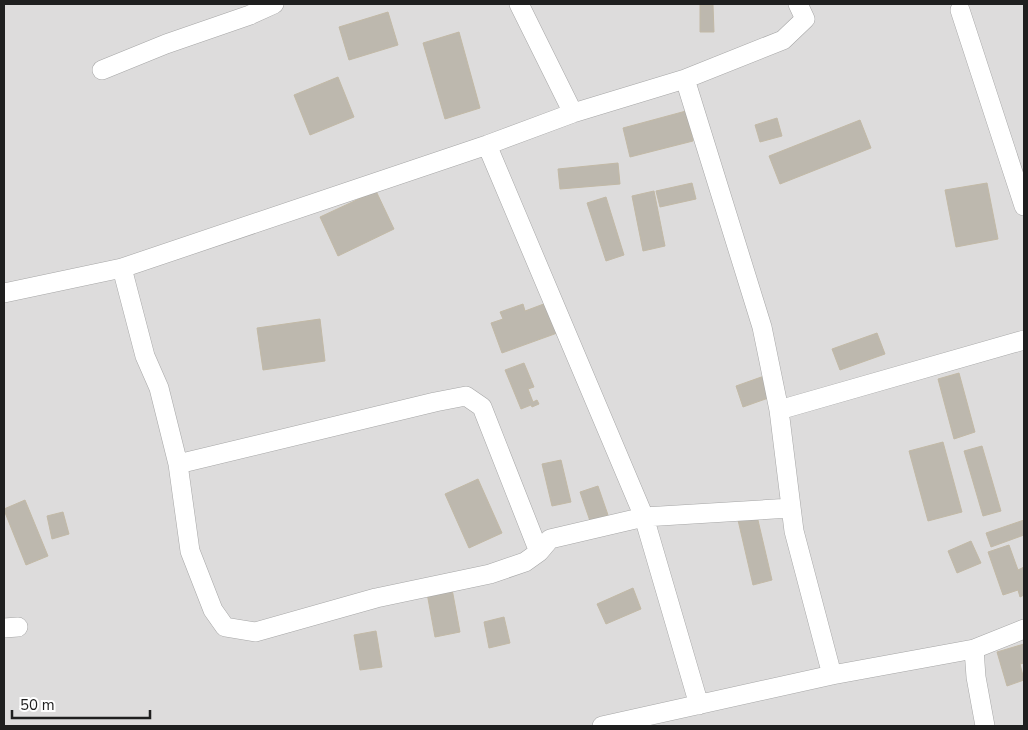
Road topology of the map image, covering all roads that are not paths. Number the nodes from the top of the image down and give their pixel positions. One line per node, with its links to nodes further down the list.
1 (274, 4): 5 (street)
2 (519, 4): 7 (street)
3 (798, 4): 6 (street)
4 (960, 10): 9 (street)
5 (102, 70)
6 (685, 79): 7 (street); 13 (street)
7 (573, 113): 8 (street)
8 (487, 145): 10 (street); 16 (street)
9 (1024, 206)
10 (122, 268): 11 (street); 14 (street)
11 (4, 293)
12 (1024, 340): 13 (street)
13 (779, 410): 15 (street)
14 (178, 464): 17 (street); 17 (street)
15 (791, 508): 16 (street); 20 (street)
16 (644, 517): 17 (street); 21 (street)
17 (539, 552)
18 (1024, 629): 19 (street)
19 (974, 649): 20 (street); 23 (street)
20 (832, 675): 21 (street)
21 (699, 705): 22 (street)
22 (602, 726)
23 (985, 726)

